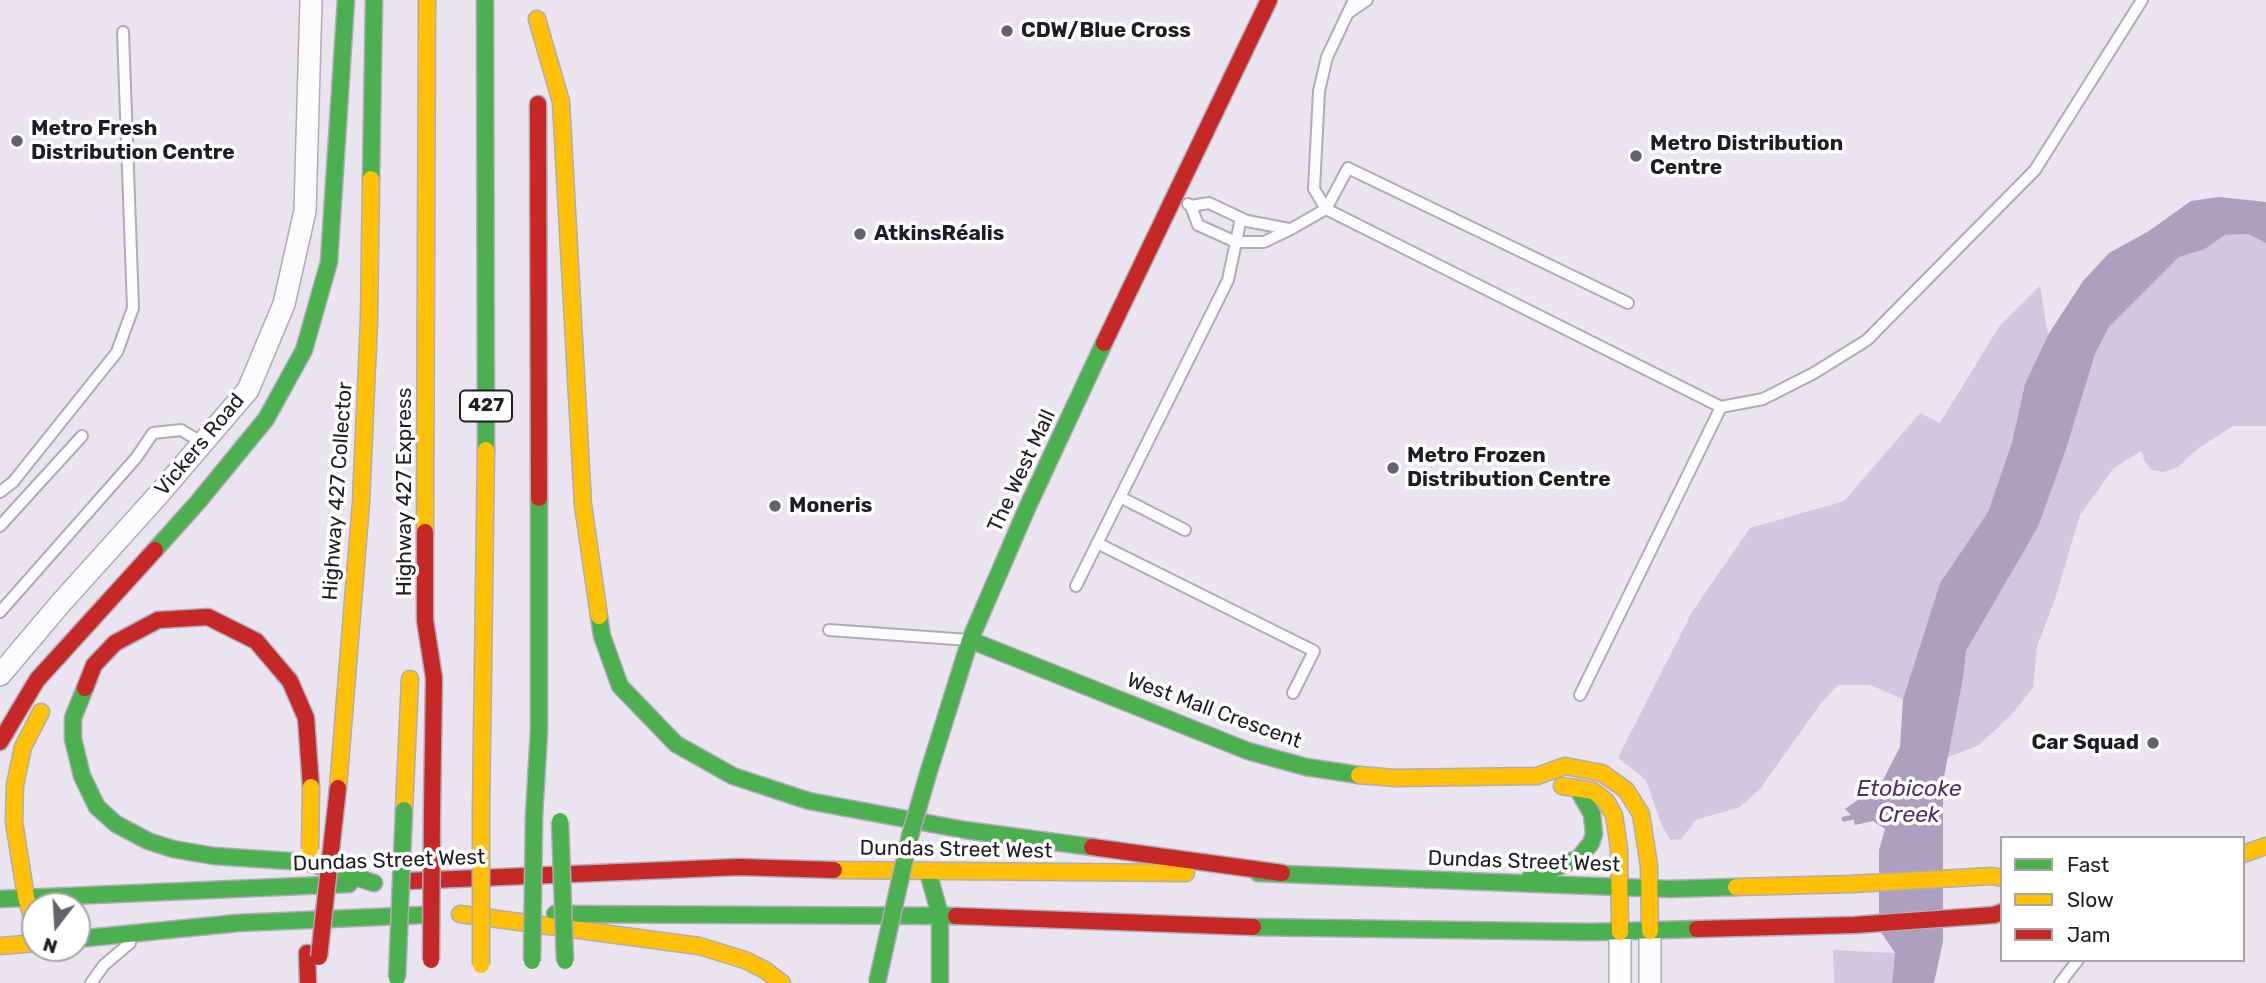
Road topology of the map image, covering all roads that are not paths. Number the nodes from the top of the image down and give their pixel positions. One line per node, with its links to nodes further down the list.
1 (311, 0): 23 (street, Vickers Road)
2 (346, 0): 32 (main road)
3 (374, 0): 66 (main road, Highway 427 Collector, bridge)
4 (427, 0): 31 (main road, Highway 427 Express)
5 (485, 0): 75 (main road, 427, bridge)
6 (538, 0): 12 (main road, 427)
7 (1269, 0): 14 (main road, The West Mall)
8 (1354, 0): 11 (lane)
9 (1367, 0): 11 (lane)
10 (2142, 0): 21 (lane)
11 (1346, 15): 16 (lane)
12 (537, 19): 38 (main road, 427); 47 (main road)
13 (123, 32): 24 (lane)
14 (1173, 197): 15 (lane); 34 (main road, The West Mall)
15 (1192, 206): 17 (lane); 19 (lane)
16 (1326, 209): 18 (lane); 20 (lane); 21 (lane)
17 (1241, 219): 18 (lane); 19 (lane)
18 (1292, 229): 19 (lane)
19 (1236, 242): 25 (lane)
20 (1628, 303)
21 (1721, 407): 37 (lane)
22 (82, 436): 26 (lane)
23 (203, 443): 30 (lane); 35 (street, Vickers Road)
24 (0, 492)
25 (1120, 497): 27 (lane); 28 (lane)
26 (0, 526)
27 (1185, 530)
28 (1097, 544): 29 (lane); 36 (lane)
29 (1076, 586)
30 (0, 612)
31 (425, 620): 68 (main road, Highway 427 Express, bridge); 71 (main road, bridge)
32 (87, 624): 39 (main road); 53 (main road)
33 (829, 630): 34 (lane)
34 (970, 640): 40 (main road, West Mall Crescent); 77 (main road, The West Mall, bridge)
35 (0, 675)
36 (1293, 694)
37 (1580, 695)
38 (539, 731): 41 (main road); 69 (main road, 427, bridge)
39 (0, 742)
40 (1537, 776): 42 (main road, West Mall Crescent); 52 (main road, West Mall Crescent)
41 (551, 782)
42 (1577, 788): 50 (main road); 51 (main road, West Mall Crescent)
43 (558, 814): 70 (main road, bridge)
44 (2266, 846): 45 (main road)
45 (2245, 853)
46 (928, 872): 47 (main road, Dundas Street West); 49 (main road, Dundas Street West); 59 (main road)
47 (1282, 873): 50 (main road, Dundas Street West)
48 (1997, 877): 52 (main road, Dundas Street West)
49 (374, 883): 54 (main road, Dundas Street West); 66 (main road, bridge)
50 (1518, 883): 51 (main road, Dundas Street West)
51 (1620, 887): 52 (main road, Dundas Street West); 61 (main road)
52 (1650, 888): 60 (main road, West Mall Crescent)
53 (25, 892)
54 (91, 894)
55 (21, 897): 56 (main road, Dundas Street West)
56 (0, 899)
57 (460, 914): 59 (main road); 62 (main road); 76 (main road)
58 (1998, 914): 60 (main road)
59 (940, 915): 61 (main road); 78 (main road)
60 (1650, 931): 61 (main road); 80 (street)
61 (1620, 932): 79 (street)
62 (141, 934): 63 (main road); 72 (lane)
63 (91, 938)
64 (21, 944): 65 (main road)
65 (0, 946)
66 (313, 955): 73 (main road); 74 (main road, Highway 427 Collector)
67 (2076, 962): 81 (lane)
68 (431, 966)
69 (532, 967)
70 (565, 967)
71 (397, 980)
72 (91, 983)
73 (308, 983)
74 (315, 983)
75 (480, 983)
76 (782, 983)
77 (877, 983)
78 (940, 983)
79 (1620, 983)
80 (1650, 983)
81 (2060, 983)

